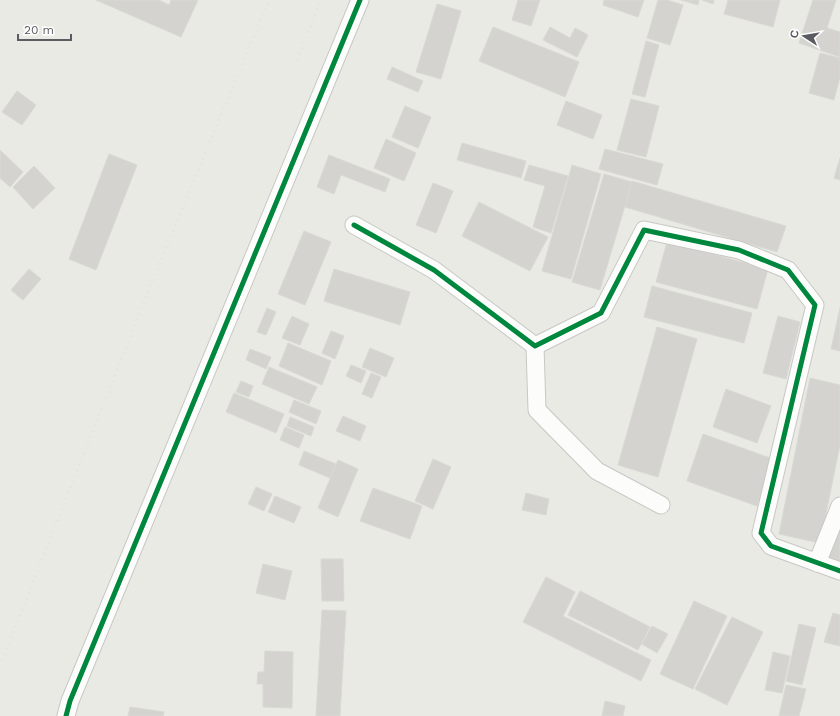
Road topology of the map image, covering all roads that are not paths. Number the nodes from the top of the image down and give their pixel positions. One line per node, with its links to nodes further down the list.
1 (360, 0): 8 (street)
2 (354, 225): 3 (street)
3 (535, 346): 4 (street); 6 (street)
4 (660, 505)
5 (840, 506): 6 (street)
6 (817, 563): 7 (street)
7 (840, 571)
8 (66, 716)

